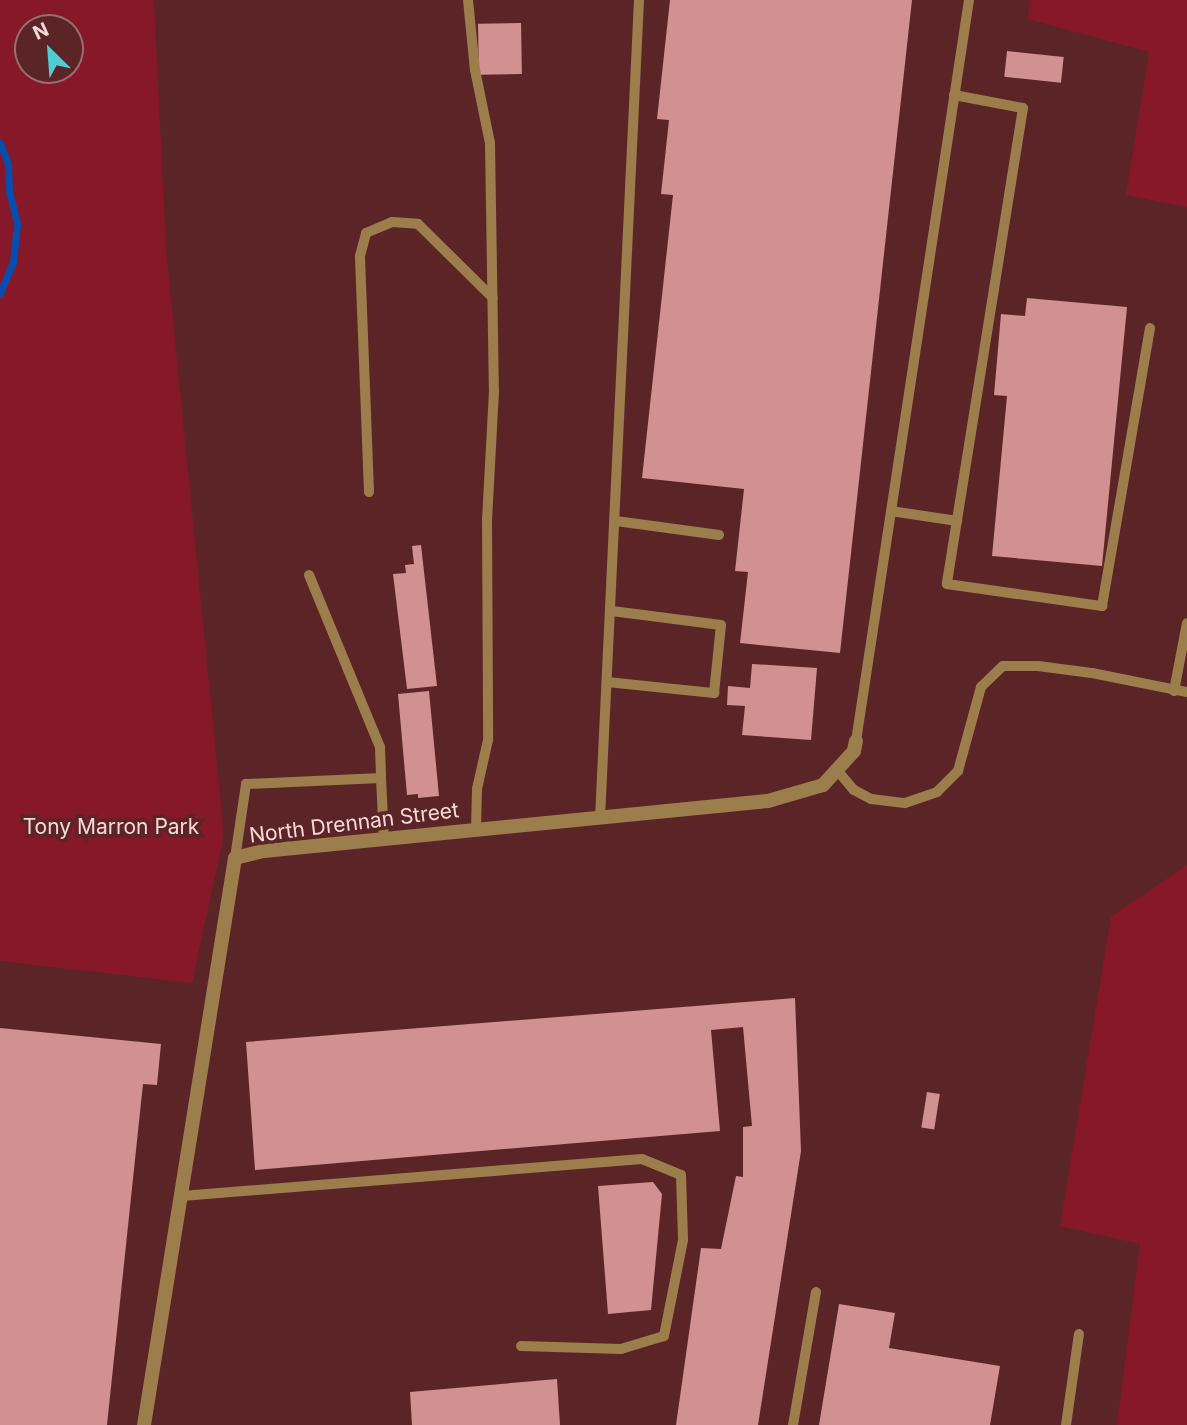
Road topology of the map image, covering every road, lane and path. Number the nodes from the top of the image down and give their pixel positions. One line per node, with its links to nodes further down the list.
1 (468, 0): 5 (lane)
2 (639, 0): 9 (lane)
3 (969, 0): 4 (lane)
4 (954, 95): 8 (lane); 10 (lane)
5 (493, 298): 7 (lane); 22 (lane)
6 (1150, 328): 10 (lane)
7 (369, 492)
8 (891, 511): 10 (lane); 18 (lane)
9 (616, 521): 11 (lane); 13 (lane)
10 (957, 521)
11 (719, 535)
12 (309, 575): 20 (lane)
13 (612, 611): 15 (lane); 15 (lane)
14 (1187, 623): 16 (lane)
15 (607, 682): 21 (lane)
16 (1174, 691): 17 (lane); 19 (lane)
17 (1187, 692)
18 (856, 741): 19 (street, North Drennan Street)
19 (837, 770): 21 (street, North Drennan Street)
20 (381, 778): 23 (lane); 24 (lane)
21 (600, 818): 22 (street, North Drennan Street)
22 (476, 830): 23 (street, North Drennan Street)
23 (384, 839): 24 (street, North Drennan Street)
24 (235, 858): 25 (street, North Drennan Street)
25 (183, 1196): 28 (lane); 29 (street, North Drennan Street)
26 (816, 1292): 30 (lane)
27 (1079, 1334): 31 (lane)
28 (521, 1346)
29 (144, 1425)
30 (793, 1425)
31 (1066, 1425)

